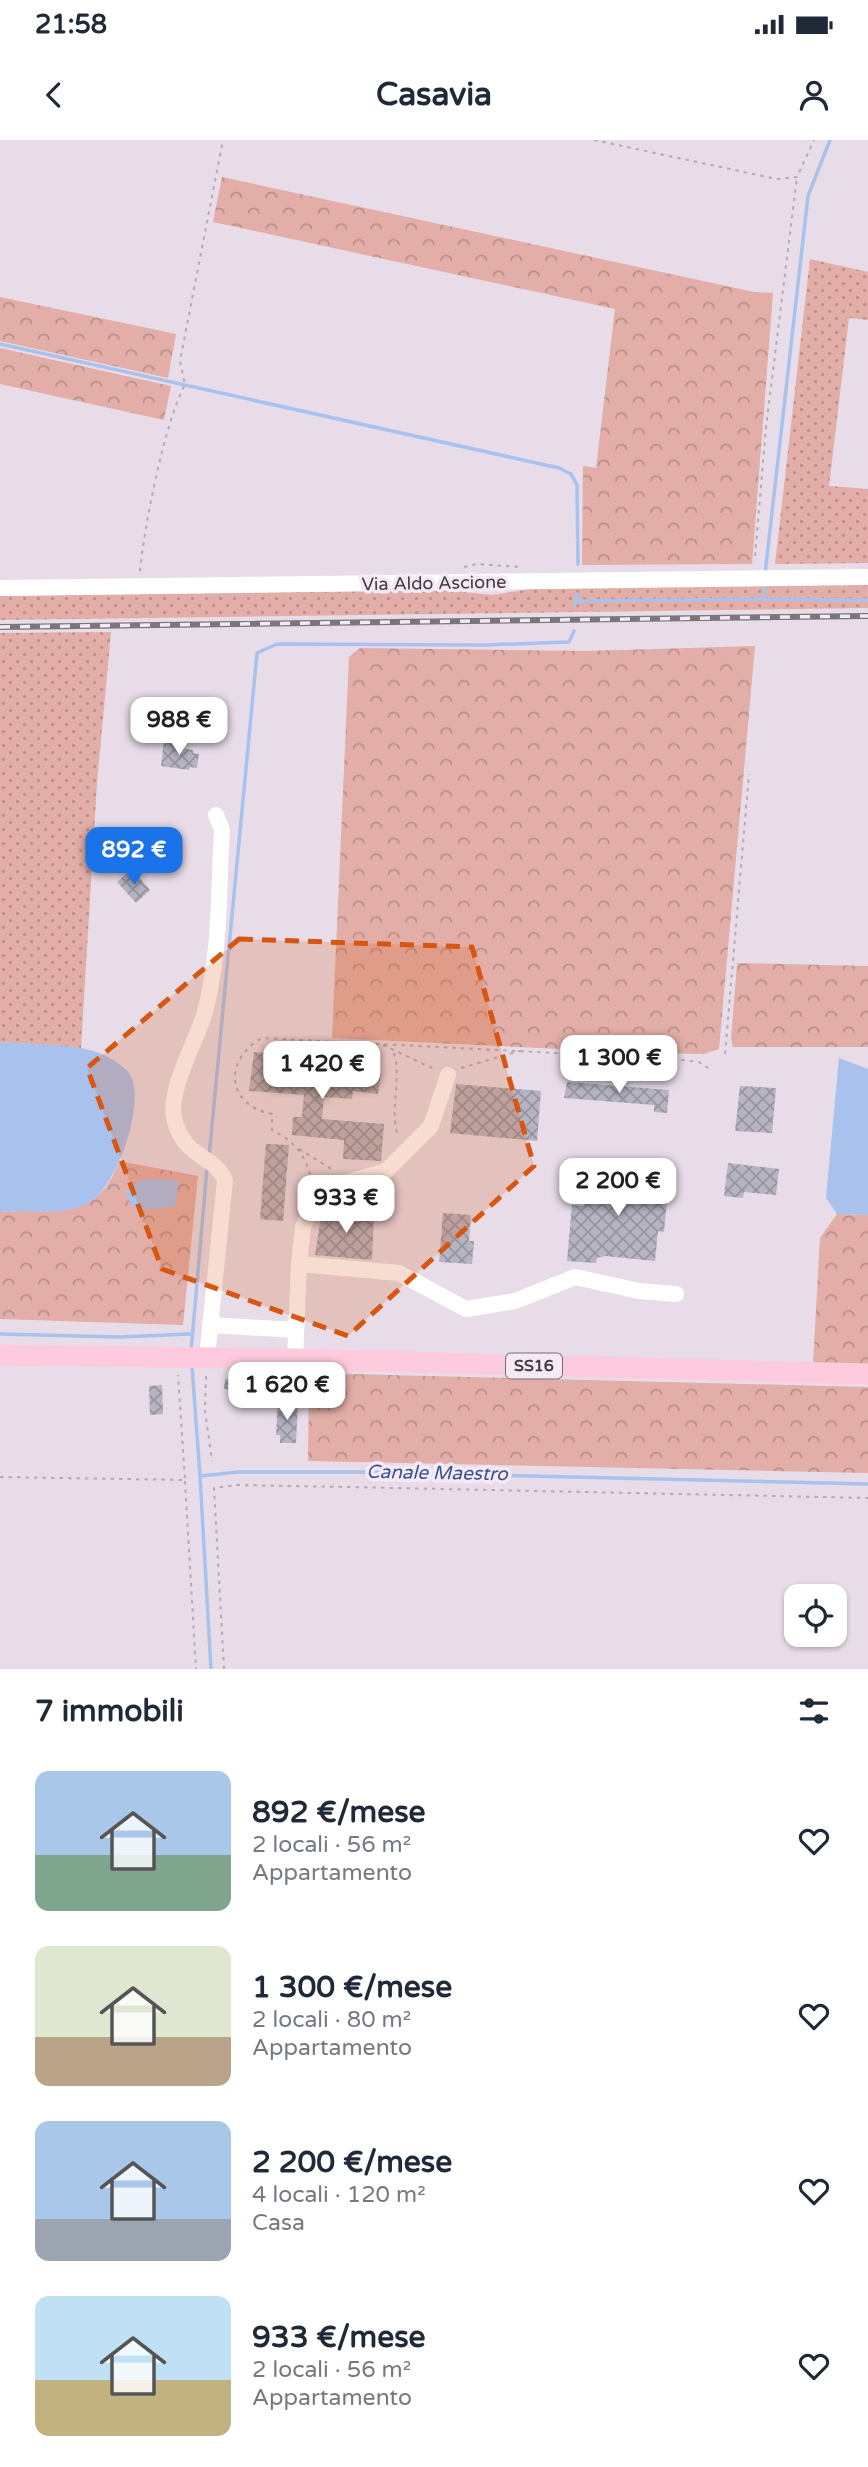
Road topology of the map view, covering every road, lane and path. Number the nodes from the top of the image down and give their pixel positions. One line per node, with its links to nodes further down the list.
1 (223, 140): 6 (path)
2 (594, 140): 4 (path)
3 (814, 140): 4 (path)
4 (797, 177): 5 (path)
5 (755, 556)
6 (140, 575)
7 (868, 578): 8 (street, Via Aldo Ascione)
8 (0, 588)
9 (749, 774): 14 (path)
10 (216, 815): 23 (street)
11 (382, 1044): 12 (path); 13 (path); 17 (path)
12 (526, 1049): 15 (path); 16 (path)
13 (394, 1052): 16 (path); 18 (path)
14 (725, 1054)
15 (708, 1068)
16 (447, 1075): 18 (street)
17 (299, 1148): 19 (path); 20 (path)
18 (409, 1148): 19 (street)
19 (357, 1181): 20 (street)
20 (315, 1200): 21 (street)
21 (299, 1264): 22 (street); 24 (street)
22 (676, 1294)
23 (211, 1325): 24 (street); 26 (street)
24 (296, 1330): 27 (street)
25 (0, 1355): 26 (main road, SS16)
26 (192, 1357): 27 (main road, SS16); 29 (path); 31 (path)
27 (295, 1359): 28 (main road, SS16)
28 (868, 1374)
29 (212, 1461)
30 (0, 1477): 31 (path)
31 (185, 1480): 33 (path)
32 (868, 1498): 34 (path)
33 (196, 1669)
34 (224, 1669)

